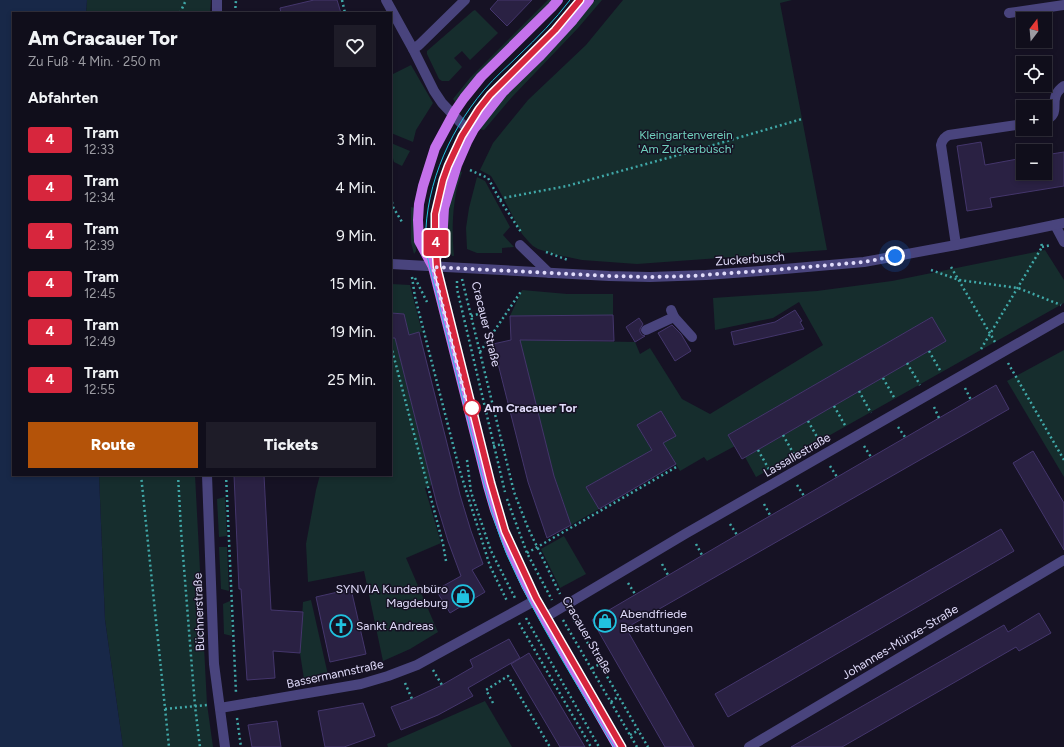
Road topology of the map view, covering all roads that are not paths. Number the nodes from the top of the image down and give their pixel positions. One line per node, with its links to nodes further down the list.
1 (218, 0): 7 (street)
2 (386, 0): 9 (street)
3 (465, 0): 9 (street)
4 (558, 0): 11 (main road)
5 (589, 0): 14 (main road)
6 (1064, 5): 8 (street)
7 (217, 12)
8 (1008, 13)
9 (413, 48): 11 (street)
10 (1064, 86): 12 (street)
11 (453, 115): 14 (street); 20 (main road)
12 (1052, 116)
13 (1016, 125): 18 (street)
14 (472, 132): 20 (main road)
15 (1059, 224): 16 (street); 18 (street, Zuckerbusch)
16 (1064, 242)
17 (520, 245): 21 (street)
18 (956, 245): 21 (street, Zuckerbusch)
19 (392, 264): 20 (street, Zuckerbusch)
20 (433, 267): 21 (street, Zuckerbusch); 27 (main road)
21 (549, 273)
22 (1064, 317): 28 (street, Lassallestraße)
23 (646, 330): 24 (street)
24 (692, 337)
25 (206, 476): 29 (street, Büchnerstraße)
26 (1064, 560): 32 (street, Johannes-Münze-Straße)
27 (534, 601): 28 (main road); 29 (street, Bassermannstraße)
28 (544, 618): 31 (main road)
29 (220, 708): 30 (street, Büchnerstraße)
30 (225, 747)
31 (618, 747)
32 (749, 747)

